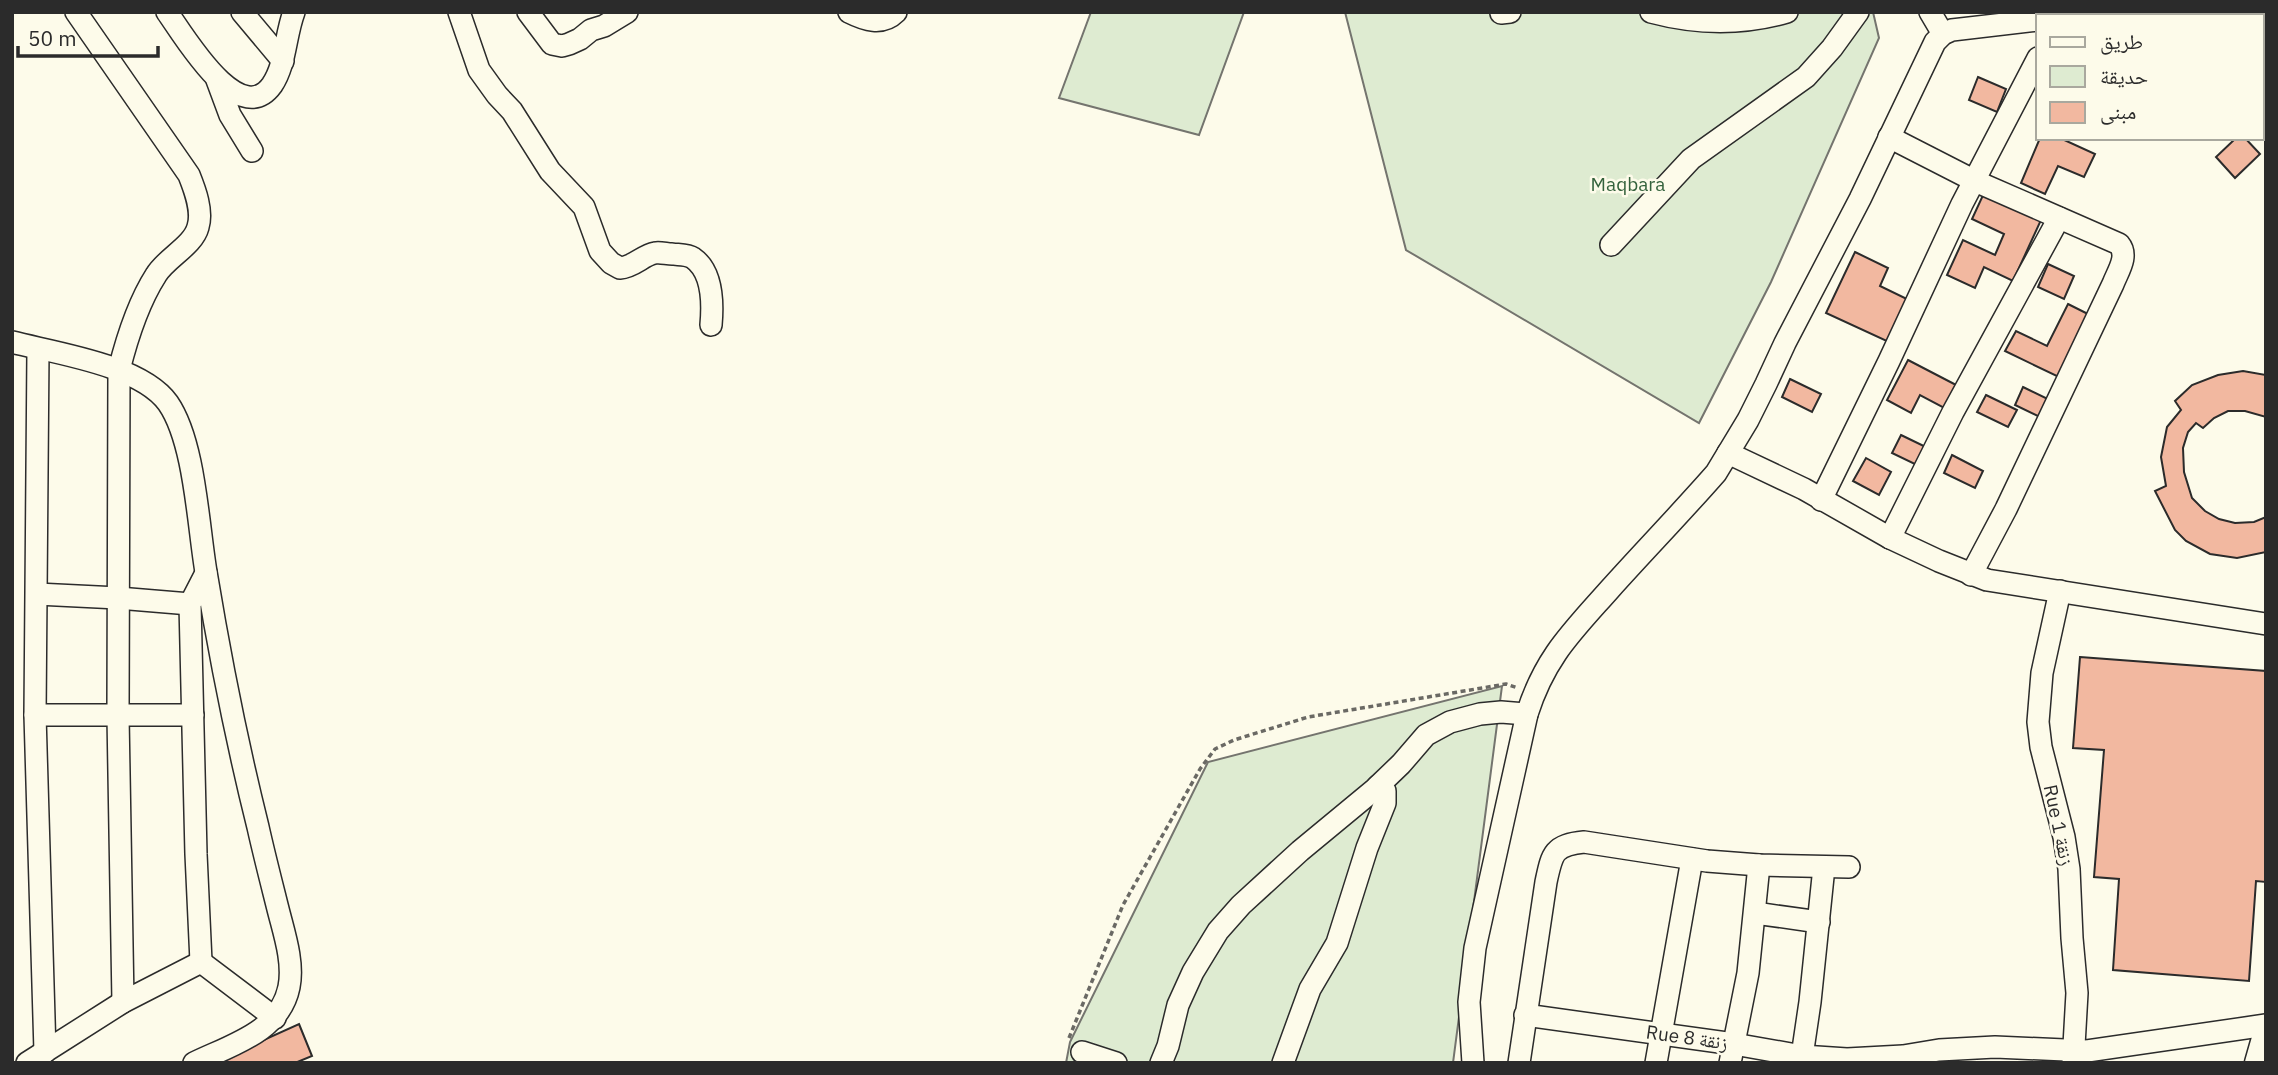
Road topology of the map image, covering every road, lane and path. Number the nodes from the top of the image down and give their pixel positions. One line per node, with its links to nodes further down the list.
1 (76, 12): 28 (street)
2 (167, 12): 19 (street)
3 (242, 12): 17 (street)
4 (294, 12): 17 (street)
5 (459, 12): 25 (street)
6 (528, 12): 15 (street)
7 (627, 12): 15 (street)
8 (849, 12): 9 (street)
9 (896, 12)
10 (1651, 12): 11 (street)
11 (1787, 12)
12 (1858, 12): 24 (street)
13 (1930, 12): 16 (street)
14 (2036, 20): 16 (street)
15 (596, 21)
16 (1942, 34): 20 (street)
17 (283, 61): 19 (street)
18 (2036, 62): 22 (street)
19 (217, 80): 21 (street)
20 (1889, 137): 22 (street); 29 (street)
21 (252, 151)
22 (1975, 181): 23 (street); 30 (street)
23 (2059, 218): 31 (street); 33 (street)
24 (1611, 246)
25 (711, 324)
26 (12, 342): 27 (street)
27 (38, 350): 28 (street); 35 (street)
28 (119, 370): 32 (street); 36 (street)
29 (1728, 453): 30 (street); 39 (street)
30 (1821, 500): 31 (street)
31 (1890, 538): 33 (street)
32 (206, 573): 37 (street); 54 (street)
33 (1971, 575): 34 (street)
34 (2060, 591): 38 (street); 61 (street, Rue 1 زنقة)
35 (37, 594): 36 (street); 41 (street)
36 (118, 598): 37 (street); 43 (street)
37 (190, 604): 42 (street)
38 (2266, 624)
39 (1534, 694): 40 (street); 58 (path)
40 (1527, 714): 44 (street); 67 (street)
41 (35, 715): 43 (street); 60 (street)
42 (193, 715): 43 (street); 51 (street)
43 (118, 716): 52 (street)
44 (1378, 786): 65 (street); 66 (street)
45 (1692, 859): 46 (street); 53 (street); 56 (street)
46 (1759, 865): 47 (street); 49 (street)
47 (1824, 867): 48 (street); 50 (street)
48 (1849, 867)
49 (1755, 913): 50 (street); 59 (street)
50 (1819, 922): 62 (street)
51 (201, 962): 52 (street); 54 (street)
52 (123, 1002): 60 (street)
53 (1525, 1015): 56 (street, Rue 8 زنقة); 68 (street)
54 (275, 1018): 63 (street)
55 (2266, 1025): 61 (street, Rue 8 زنقة)
56 (1661, 1034): 59 (street, Rue 8 زنقة); 69 (street)
57 (2266, 1035): 70 (main road)
58 (1074, 1049): 64 (street)
59 (1732, 1053): 62 (street, Rue 8 زنقة)
60 (36, 1057)
61 (2073, 1057): 62 (street, Rue 8 زنقة)
62 (1801, 1060)
63 (194, 1063)
64 (1116, 1063)
65 (1161, 1063)
66 (1283, 1063)
67 (1473, 1063)
68 (1519, 1063)
69 (1656, 1063)
70 (2258, 1063)

